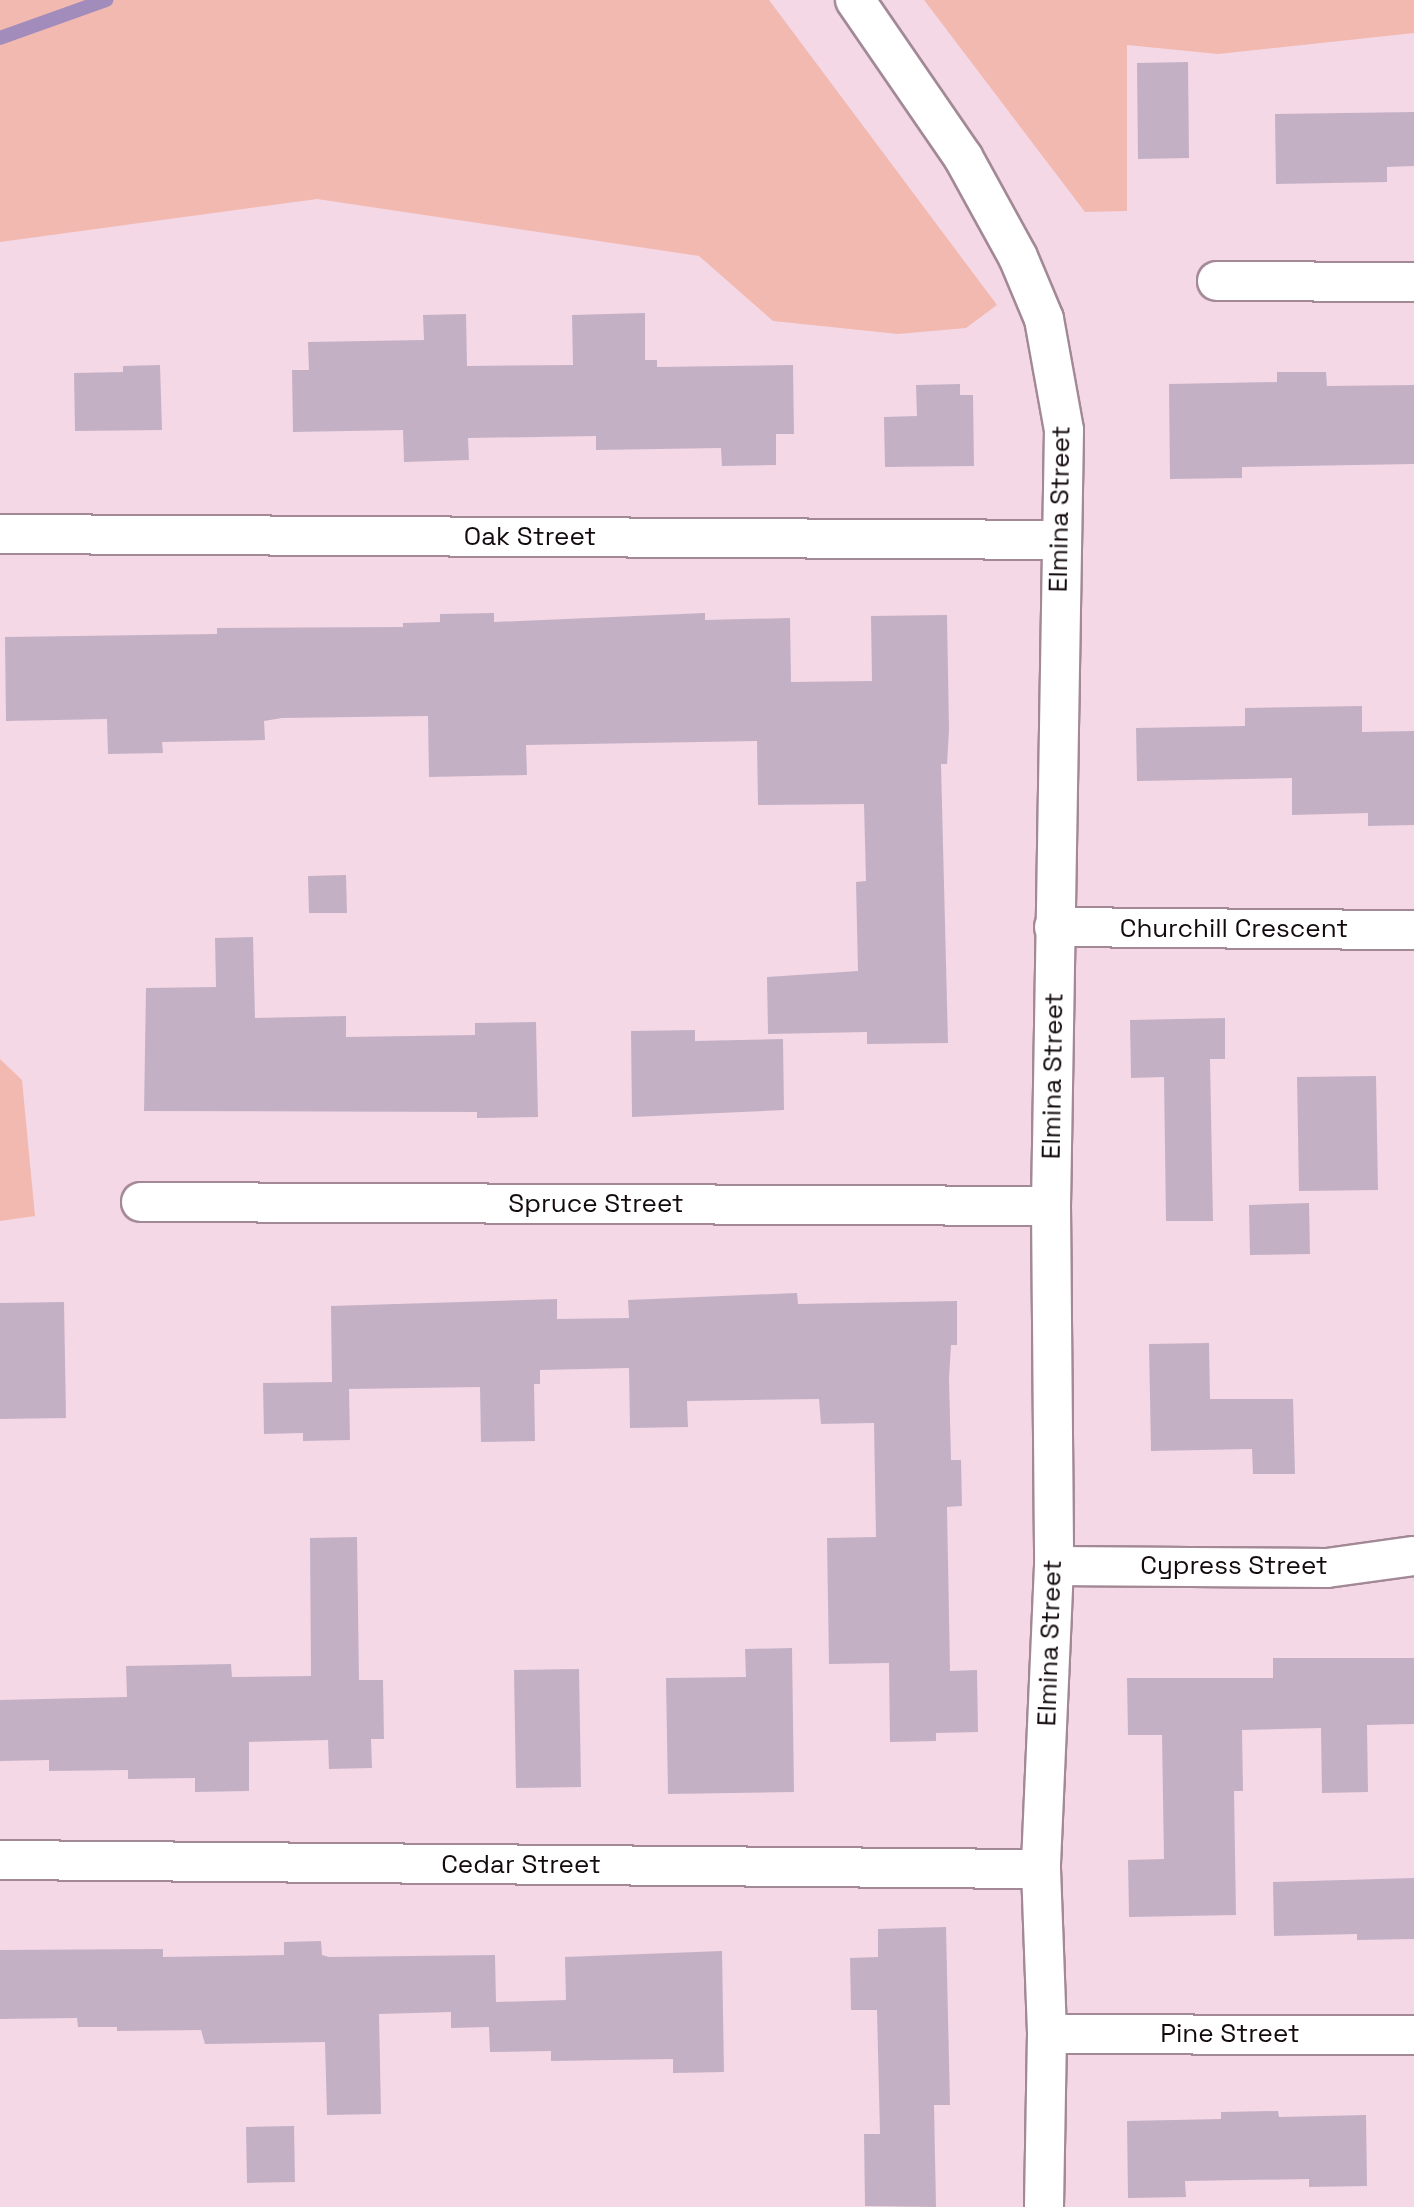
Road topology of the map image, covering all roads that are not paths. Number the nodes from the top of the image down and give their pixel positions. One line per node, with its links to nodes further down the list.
1 (855, 0): 5 (street, Elmina Street)
2 (1217, 281): 3 (street)
3 (1414, 282)
4 (0, 534): 5 (street, Oak Street)
5 (1060, 540): 6 (street, Elmina Street)
6 (1055, 927): 7 (street, Churchill Crescent); 9 (street, Elmina Street)
7 (1414, 930)
8 (141, 1202): 9 (street, Spruce Street)
9 (1051, 1206): 11 (street, Elmina Street)
10 (1414, 1556): 11 (street, Cypress Street)
11 (1054, 1566): 13 (street, Elmina Street)
12 (0, 1860): 13 (street, Cedar Street)
13 (1041, 1870): 14 (street, Elmina Street)
14 (1046, 2034): 15 (street, Pine Street); 16 (street, Elmina Street)
15 (1414, 2035)
16 (1044, 2207)

